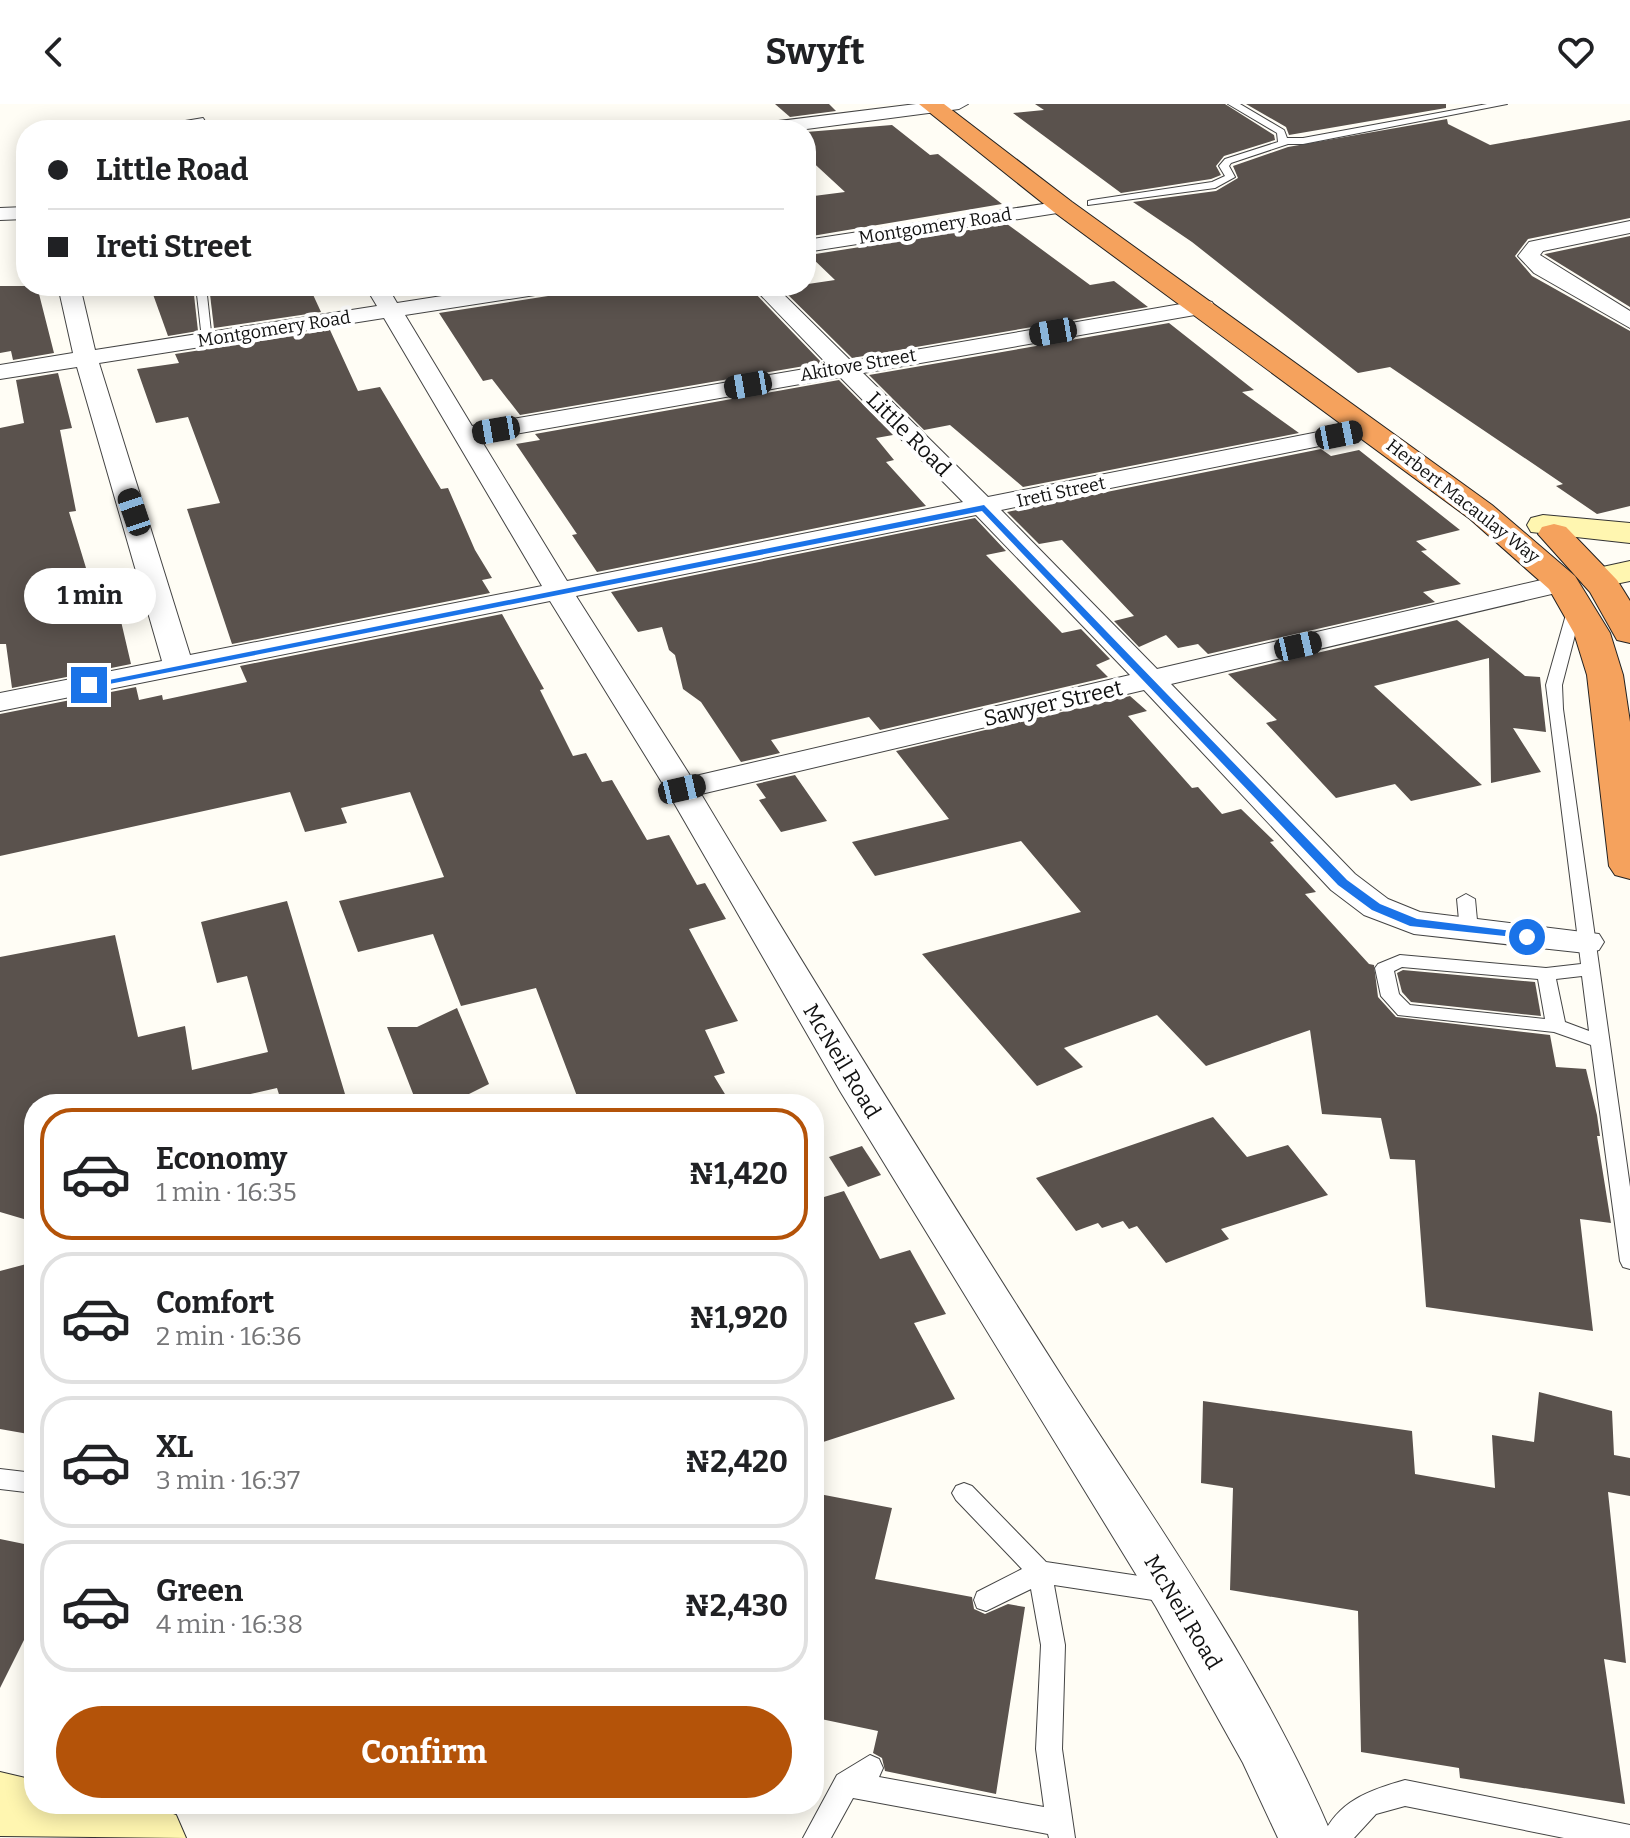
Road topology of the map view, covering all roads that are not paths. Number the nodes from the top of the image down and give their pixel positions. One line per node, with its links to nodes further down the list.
1 (1233, 104): 5 (lane)
2 (1502, 104): 5 (lane)
3 (946, 105): 4 (street); 6 (highway, Herbert Macaulay Way)
4 (816, 122)
5 (1285, 141): 6 (lane)
6 (1078, 205): 8 (street, Montgomery Road); 14 (highway, Herbert Macaulay Way); 23 (highway, Herbert Macaulay Way)
7 (1630, 227): 15 (street)
8 (816, 244)
9 (72, 296): 17 (street)
10 (202, 296): 16 (lane)
11 (411, 296): 13 (street, Montgomery Road)
12 (773, 296): 18 (street, Little Road)
13 (384, 298): 16 (street, Montgomery Road); 21 (street, McNeil Road)
14 (1204, 307): 18 (street, Akitove Street); 20 (highway, Herbert Macaulay Way)
15 (1630, 321)
16 (208, 339): 17 (street, Montgomery Road)
17 (87, 358): 19 (street, Montgomery Road); 29 (street)
18 (843, 368): 21 (street, Akitove Street); 22 (street, Little Road)
19 (0, 372)
20 (1369, 429): 22 (street, Ireti Street); 27 (highway, Herbert Macaulay Way)
21 (465, 435): 26 (street, McNeil Road)
22 (984, 508): 26 (street, Ireti Street); 30 (street, Little Road)
23 (1543, 525): 24 (street); 25 (highway, Herbert Macaulay Way)
24 (1630, 533)
25 (1615, 583): 28 (highway, Herbert Macaulay Way)
26 (559, 591): 29 (street, Ireti Street); 32 (street, McNeil Road)
27 (1569, 594): 30 (street, Sawyer Street); 33 (highway, Herbert Macaulay Way); 36 (lane)
28 (1630, 632)
29 (179, 667): 31 (street, Ireti Street)
30 (1150, 680): 32 (street, Sawyer Street); 35 (street, Little Road)
31 (0, 702)
32 (682, 789): 45 (street, McNeil Road)
33 (1630, 866)
34 (1466, 899): 35 (lane)
35 (1469, 931): 36 (street, Little Road)
36 (1588, 956): 37 (lane); 39 (lane)
37 (1546, 974): 38 (lane); 38 (lane)
38 (1556, 1026): 39 (lane)
39 (1599, 1041): 40 (lane)
40 (1630, 1261)
41 (0, 1479): 42 (lane)
42 (24, 1482)
43 (964, 1493): 44 (lane)
44 (1040, 1572): 45 (lane); 46 (lane); 50 (lane)
45 (1173, 1592): 53 (street, McNeil Road)
46 (986, 1600)
47 (870, 1768): 48 (lane)
48 (846, 1784): 50 (lane); 52 (lane)
49 (52, 1814): 51 (street)
50 (1060, 1831)
51 (153, 1838)
52 (816, 1838)
53 (1306, 1838)
54 (1335, 1838): 55 (lane)
55 (1630, 1838)

